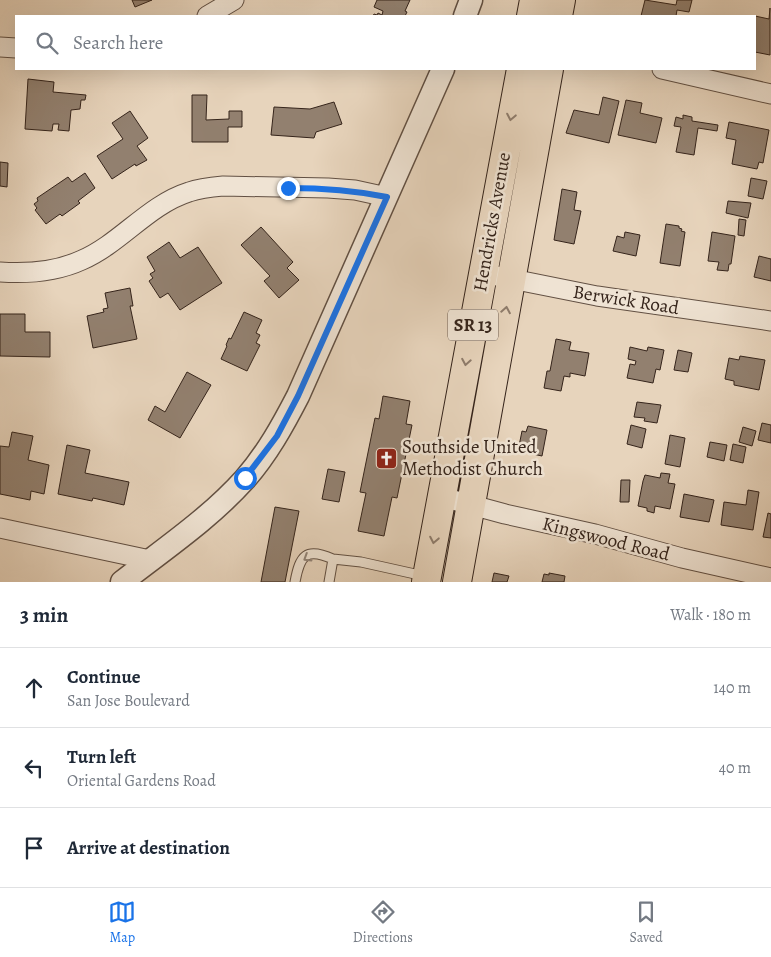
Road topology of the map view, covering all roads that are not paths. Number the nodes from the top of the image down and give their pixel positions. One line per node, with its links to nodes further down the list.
1 (234, 0): 5 (street)
2 (471, 0): 6 (street)
3 (534, 0): 7 (main road)
4 (561, 0): 8 (main road)
5 (208, 15)
6 (465, 15)
7 (531, 15)
8 (558, 15)
9 (0, 47): 10 (street)
10 (15, 48)
11 (443, 70): 16 (street)
12 (521, 70): 18 (main road, Hendricks Avenue / SR 13, one-way to 18)
13 (549, 70): 19 (main road, Hendricks Avenue / SR 13)
14 (666, 70): 15 (street)
15 (771, 94)
16 (387, 197): 17 (street); 25 (street)
17 (0, 272)
18 (482, 273): 19 (street, Berwick Road); 21 (main road, Hendricks Avenue / SR 13, one-way to 21)
19 (512, 280): 20 (street, Berwick Road); 22 (main road, Hendricks Avenue / SR 13, one-way to 19)
20 (771, 321)
21 (442, 497): 22 (street, Kingswood Road); 27 (main road, Hendricks Avenue / SR 13, one-way to 27)
22 (470, 504): 26 (street, Kingswood Road); 31 (main road, Hendricks Avenue / SR 13)
23 (0, 528): 25 (street)
24 (334, 559): 27 (lane); 29 (lane, one-way to 29); 30 (lane)
25 (150, 560): 28 (street)
26 (771, 578)
27 (427, 579)
28 (122, 582)
29 (295, 582)
30 (329, 582)
31 (457, 582)

